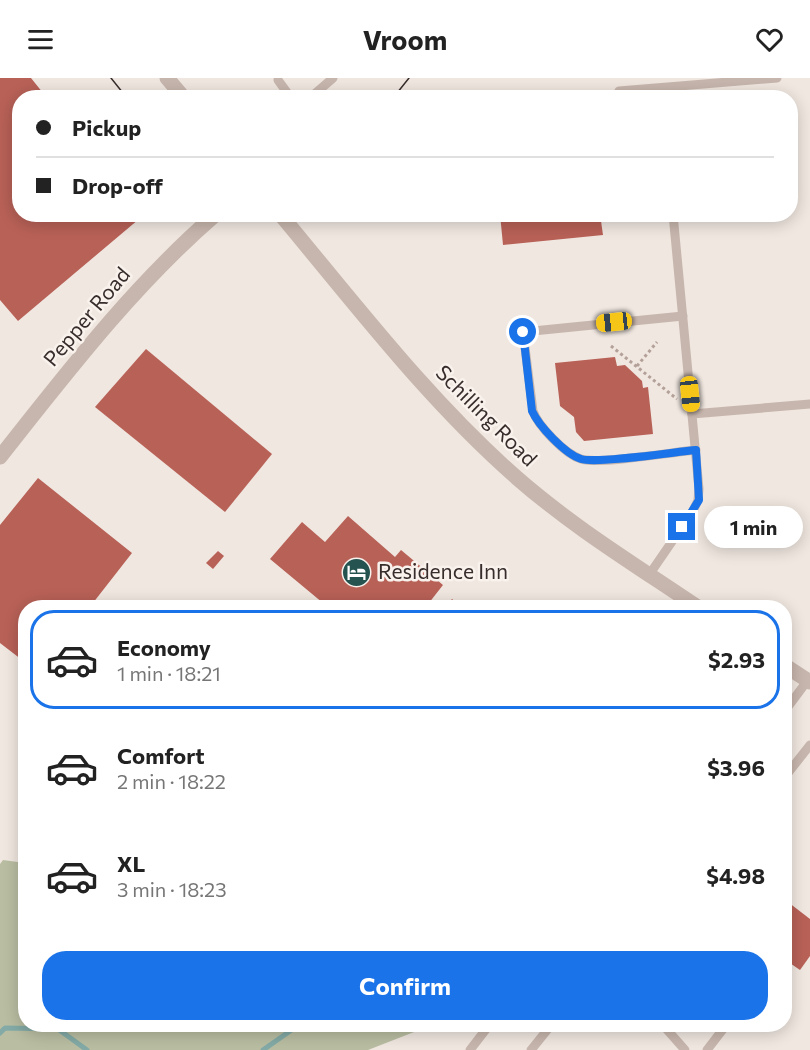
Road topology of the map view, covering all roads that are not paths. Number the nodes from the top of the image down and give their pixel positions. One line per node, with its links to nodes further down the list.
1 (167, 78): 6 (street)
2 (333, 78): 8 (lane)
3 (777, 78): 5 (lane)
4 (278, 80): 7 (lane)
5 (667, 87): 9 (lane); 10 (lane)
6 (177, 90)
7 (285, 90)
8 (319, 90)
9 (631, 90)
10 (666, 90)
11 (207, 222): 18 (street, Pepper Road)
12 (287, 222): 19 (street, Schilling Road)
13 (674, 222): 14 (lane)
14 (683, 315): 16 (lane); 17 (lane)
15 (810, 404): 16 (lane)
16 (692, 414): 17 (lane)
17 (696, 450): 19 (lane)
18 (0, 457)
19 (649, 575): 20 (street, Schilling Road)
20 (687, 600)
21 (792, 670): 22 (street)
22 (809, 681): 23 (lane)
23 (792, 702)
24 (810, 745): 25 (lane)
25 (792, 768)
26 (484, 1032): 30 (lane)
27 (546, 1032): 31 (lane)
28 (669, 1032): 32 (lane)
29 (721, 1032): 33 (lane)
30 (470, 1050)
31 (531, 1050)
32 (685, 1050)
33 (707, 1050)

